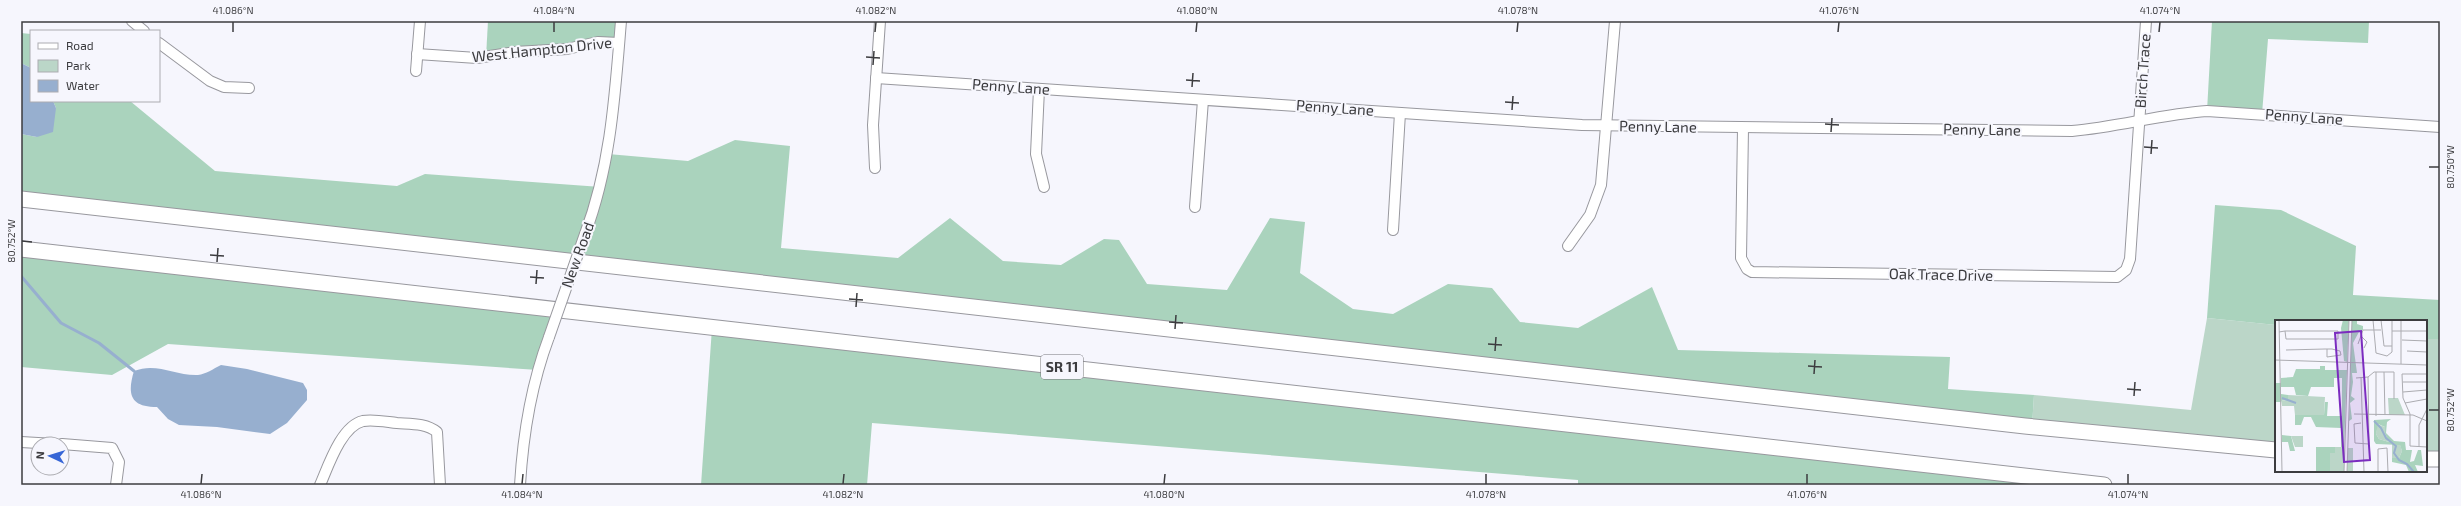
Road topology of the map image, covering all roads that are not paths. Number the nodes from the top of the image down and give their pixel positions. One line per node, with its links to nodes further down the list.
1 (132, 21): 7 (street)
2 (420, 21): 10 (street)
3 (621, 21): 8 (street, New Road)
4 (880, 21): 12 (street)
5 (1615, 21): 18 (street)
6 (2146, 21): 17 (street, Birch Trace)
7 (143, 30)
8 (619, 43): 10 (street, West Hampton Drive); 35 (street, New Road, bridge)
9 (160, 44): 13 (street)
10 (417, 54): 11 (street)
11 (416, 72)
12 (876, 78): 14 (street, Penny Lane); 21 (street)
13 (249, 88)
14 (1039, 89): 15 (street, Penny Lane); 22 (street)
15 (1203, 100): 16 (street, Penny Lane); 24 (street)
16 (1400, 112): 18 (street, Penny Lane); 25 (street)
17 (2140, 121): 19 (street, Penny Lane); 20 (street, Penny Lane); 20 (street, Oak Trace Drive)
18 (1607, 126): 20 (street, Penny Lane); 26 (street)
19 (2440, 127)
20 (1743, 128)
21 (875, 168)
22 (1044, 187)
23 (21, 199): 29 (highway)
24 (1195, 207)
25 (1393, 230)
26 (1568, 246)
27 (21, 249): 36 (highway, SR 11)
28 (70, 445): 32 (street)
29 (2275, 450)
30 (2427, 459): 31 (highway)
31 (2440, 459)
32 (116, 485)
33 (320, 485): 34 (street)
34 (440, 485)
35 (520, 485)
36 (2104, 485)

